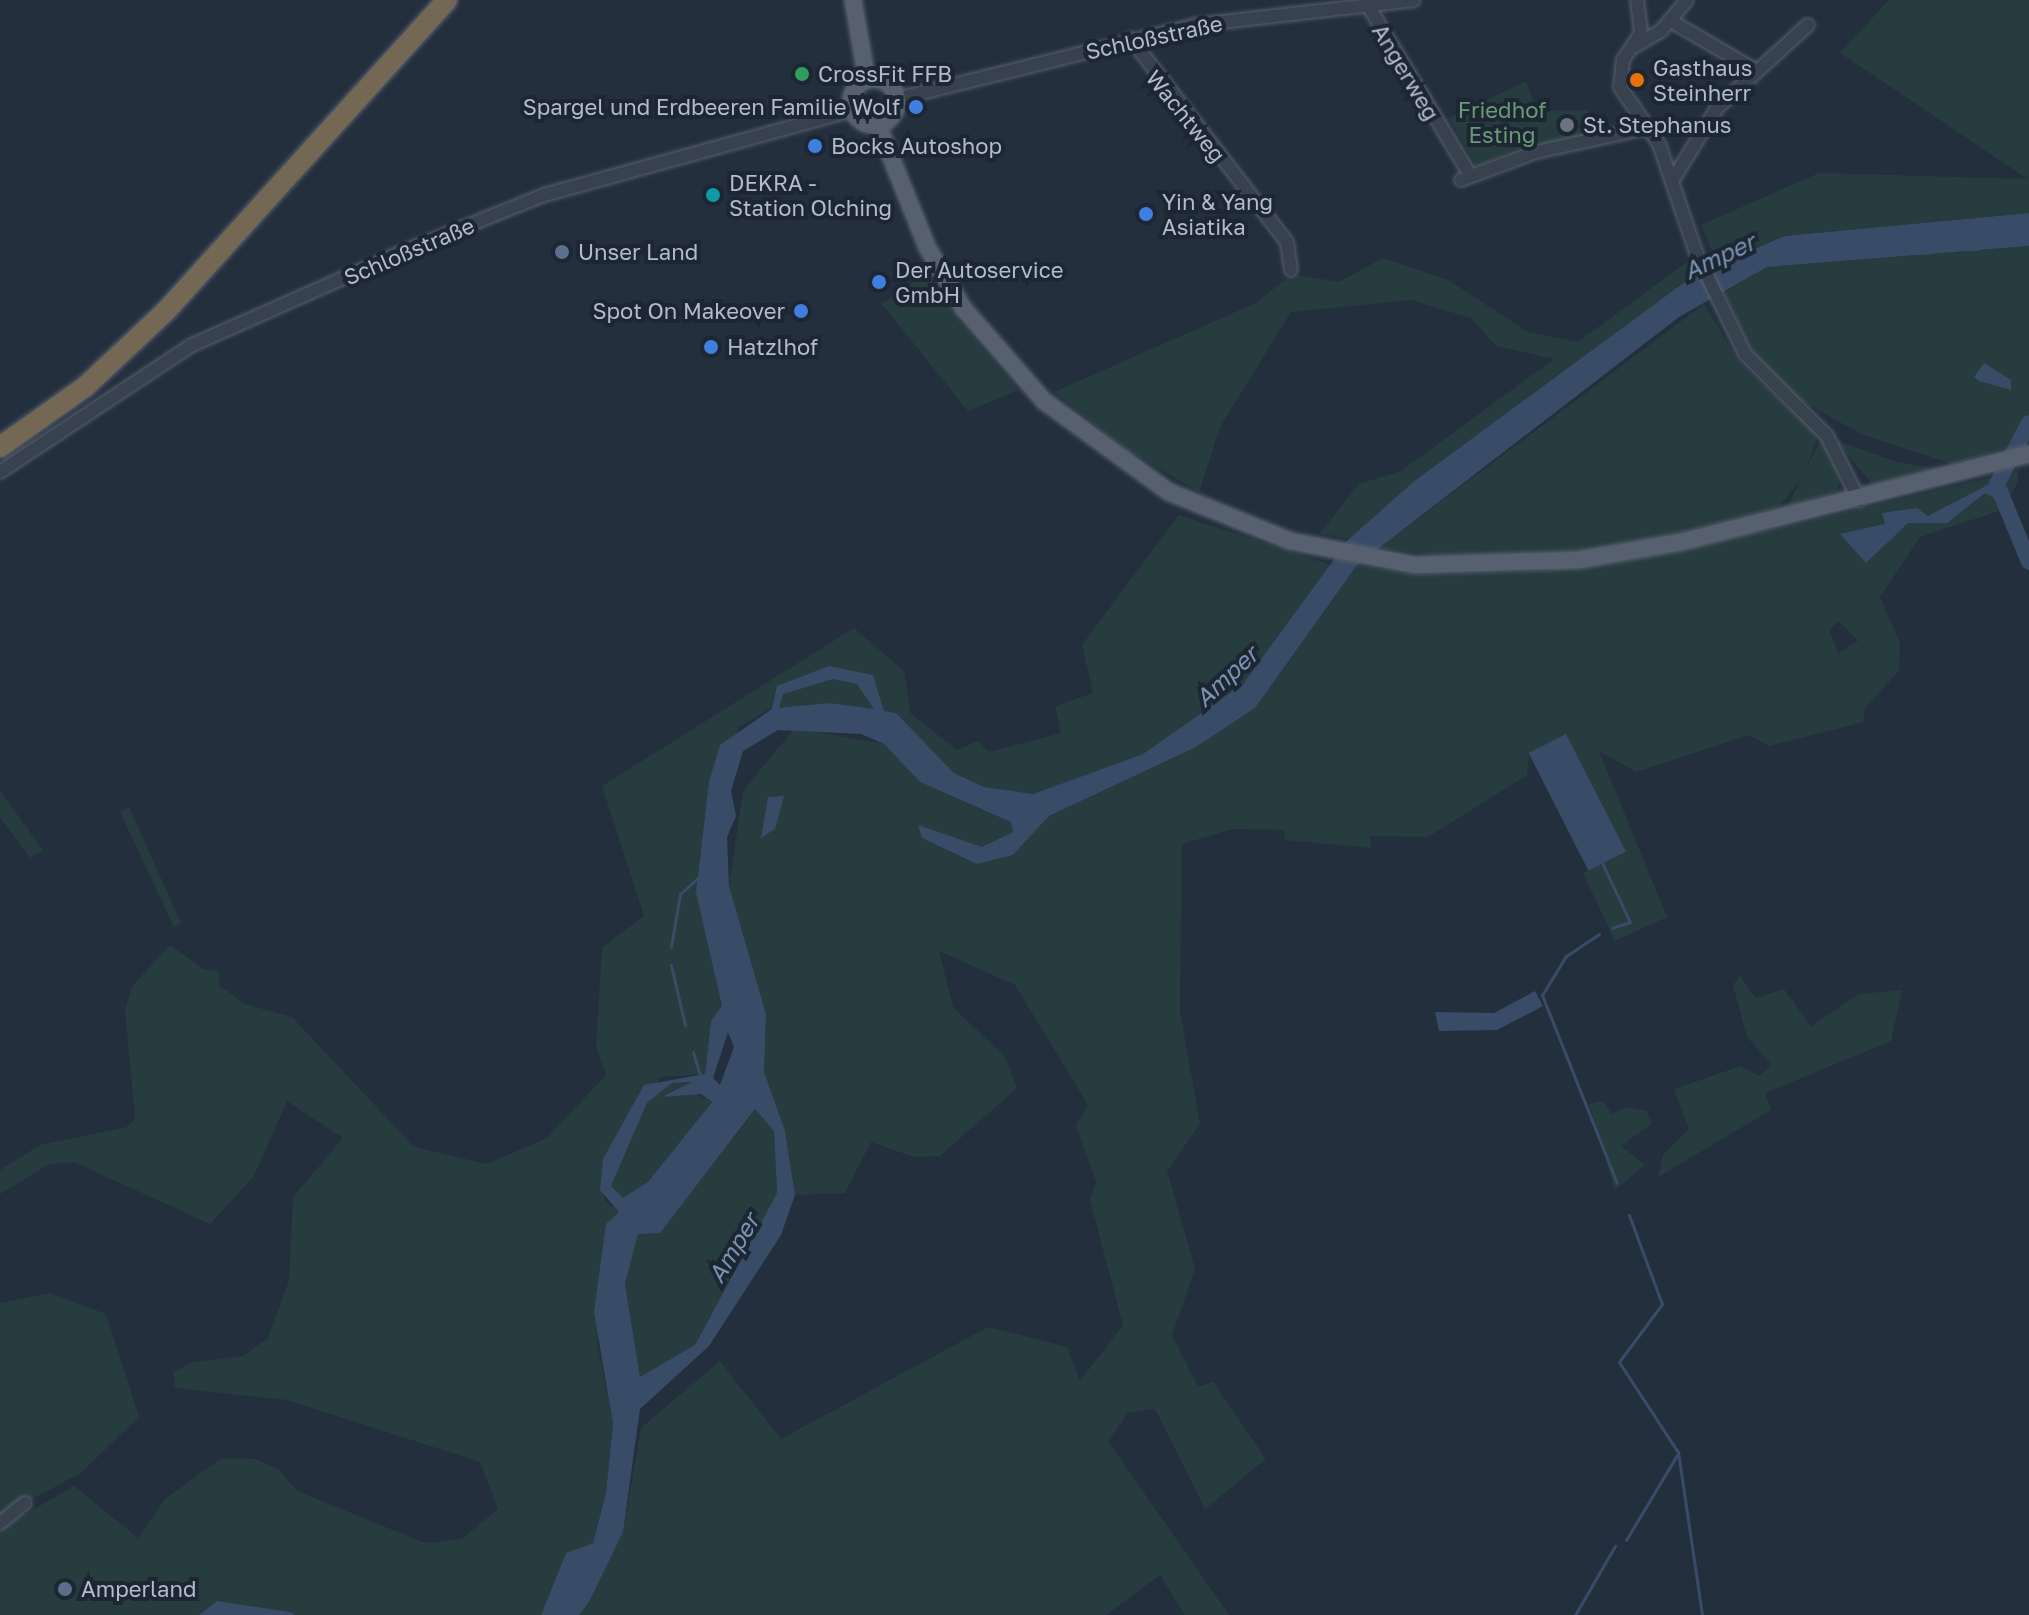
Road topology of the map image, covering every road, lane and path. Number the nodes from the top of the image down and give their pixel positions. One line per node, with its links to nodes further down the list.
1 (447, 0): 19 (highway)
2 (853, 0): 12 (main road)
3 (1414, 0): 6 (street, Schloßstraße)
4 (1637, 0): 10 (street)
5 (1687, 0): 7 (street)
6 (1370, 9): 9 (street, Schloßstraße); 16 (street, Angerweg)
7 (1671, 21): 10 (street); 11 (street)
8 (1808, 25): 11 (street)
9 (1131, 39): 13 (street, Schloßstraße); 18 (street, Wachtweg)
10 (1633, 47): 16 (street)
11 (1755, 70): 17 (street)
12 (867, 80): 13 (main road); 14 (main road)
13 (897, 99): 15 (main road)
14 (853, 110): 15 (main road); 21 (street, Schloßstraße)
15 (878, 125): 22 (main road)
16 (1646, 128): 17 (street)
17 (1672, 181): 22 (street)
18 (1291, 270)
19 (0, 447)
20 (2014, 459): 22 (main road)
21 (0, 472)
22 (1859, 500)
23 (25, 1503): 24 (street)
24 (0, 1523)

